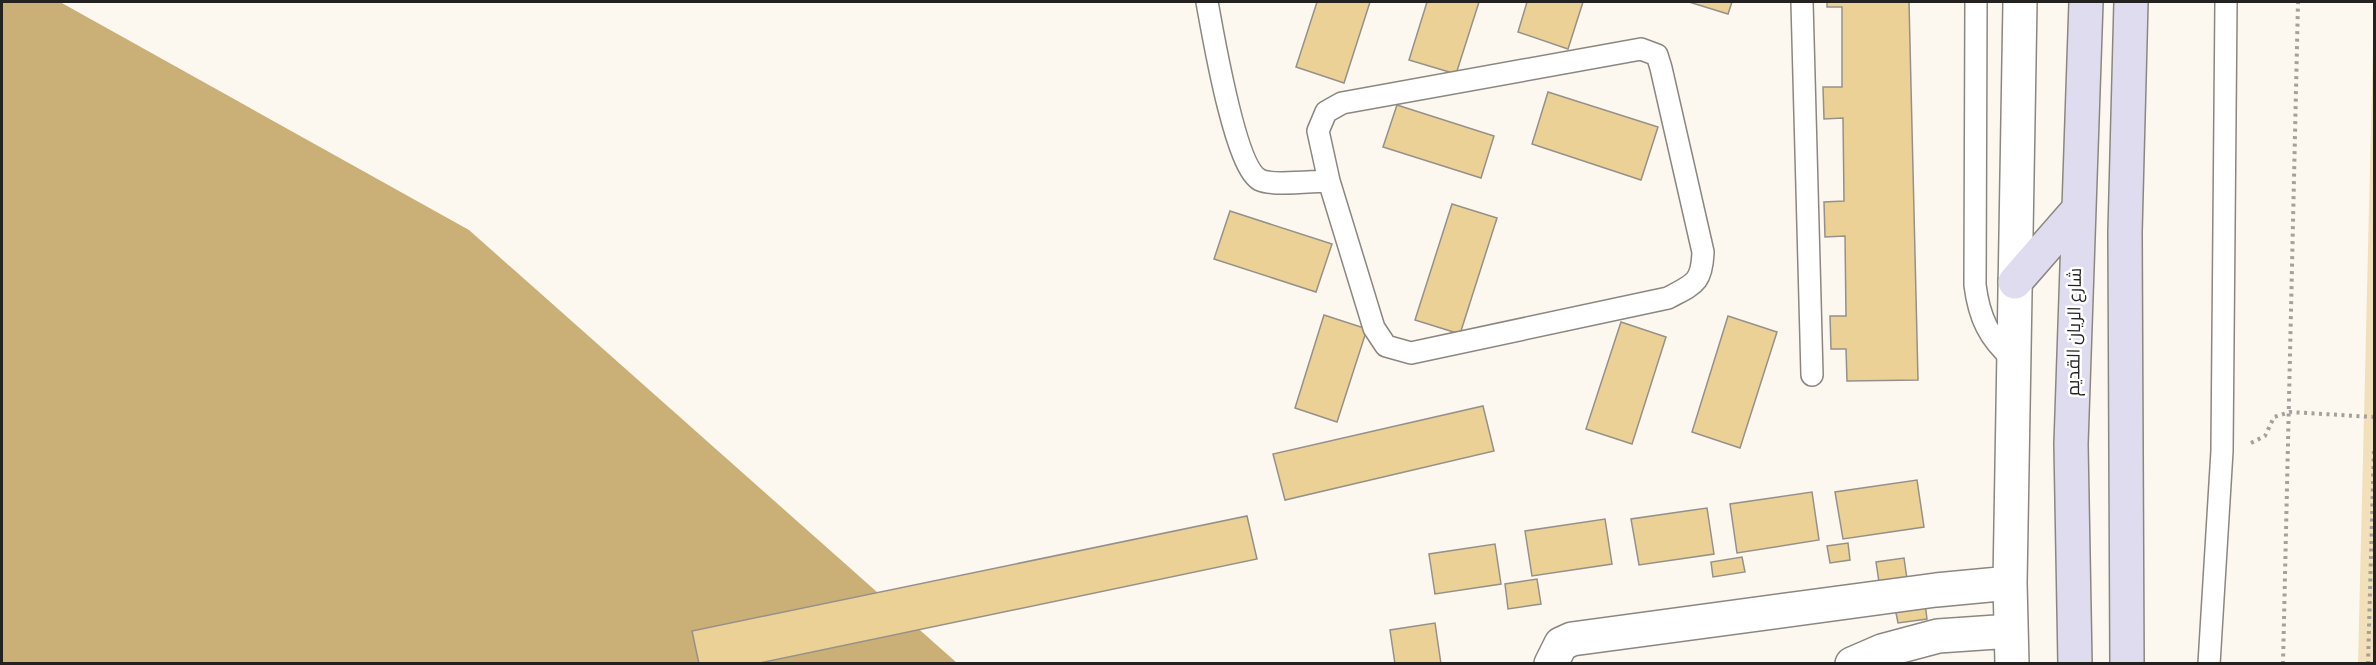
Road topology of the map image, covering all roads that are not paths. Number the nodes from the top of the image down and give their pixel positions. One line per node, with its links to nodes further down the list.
1 (1207, 2): 8 (lane)
2 (1802, 2): 12 (lane)
3 (1976, 2): 11 (lane)
4 (2020, 2): 10 (street)
5 (2086, 2): 9 (street, شارع الريان القديم)
6 (2131, 2): 21 (street)
7 (2226, 2): 22 (lane)
8 (1329, 181): 8 (lane)
9 (2077, 212): 10 (street); 20 (street, شارع الريان القديم)
10 (2015, 282): 11 (street)
11 (2014, 360): 13 (street)
12 (1812, 375)
13 (2010, 582): 14 (street); 15 (street)
14 (1879, 598): 16 (street); 17 (street)
15 (2012, 631): 16 (street); 19 (street)
16 (1882, 651): 18 (street)
17 (1551, 663)
18 (1852, 663)
19 (2012, 663)
20 (2075, 663)
21 (2127, 663)
22 (2208, 663)

